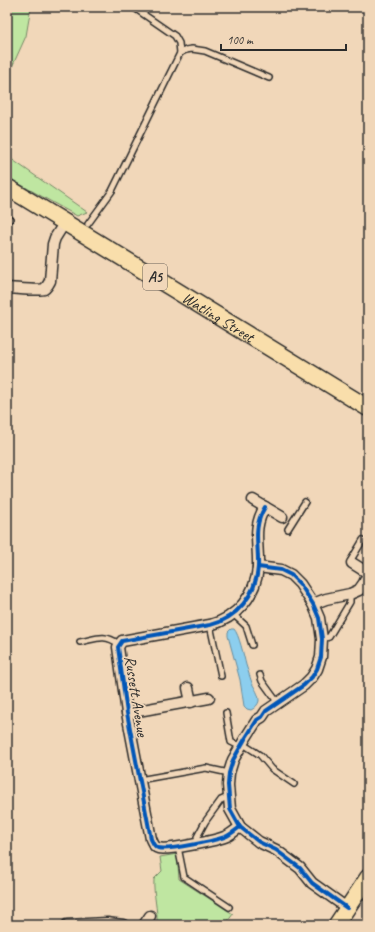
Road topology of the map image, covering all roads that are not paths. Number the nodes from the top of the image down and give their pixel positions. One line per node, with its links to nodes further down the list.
1 (133, 7): 2 (lane)
2 (180, 53): 3 (lane); 6 (lane)
3 (269, 78)
4 (7, 187): 5 (highway, Watling Street / A5)
5 (65, 222): 7 (street); 8 (highway, Watling Street / A5)
6 (88, 224)
7 (7, 288)
8 (368, 408)
9 (253, 500): 11 (street)
10 (305, 502): 13 (lane)
11 (265, 507): 12 (street); 17 (street, Russett Avenue)
12 (282, 517): 13 (lane)
13 (291, 522): 14 (lane)
14 (288, 529)
15 (363, 540): 16 (lane)
16 (352, 563): 18 (street)
17 (258, 567): 20 (street); 21 (street, Russett Avenue)
18 (368, 573): 19 (street)
19 (350, 594): 20 (street); 23 (lane)
20 (313, 604): 23 (street)
21 (234, 614): 22 (street, Russett Avenue); 26 (lane)
22 (210, 625): 25 (street, Russett Avenue); 28 (lane)
23 (322, 639): 32 (street)
24 (80, 642): 25 (lane)
25 (119, 644): 33 (street, Russett Avenue)
26 (252, 646)
27 (260, 675): 32 (lane)
28 (221, 676)
29 (188, 688): 31 (street)
30 (209, 698): 31 (street)
31 (191, 702): 33 (street)
32 (278, 702): 35 (street)
33 (127, 713): 37 (street, Russett Avenue)
34 (226, 713): 35 (lane)
35 (242, 745): 36 (street); 38 (lane)
36 (229, 773): 37 (lane); 39 (street)
37 (139, 780): 42 (street, Russett Avenue)
38 (294, 784)
39 (228, 797): 40 (street); 41 (lane)
40 (240, 827): 41 (street, Russett Avenue); 45 (street)
41 (198, 843): 42 (street, Russett Avenue)
42 (178, 847): 44 (lane)
43 (368, 877): 45 (main road)
44 (229, 907)
45 (347, 908): 50 (main road)
46 (150, 916): 49 (street)
47 (67, 925): 48 (street)
48 (123, 925)
49 (144, 925)
50 (336, 925)

